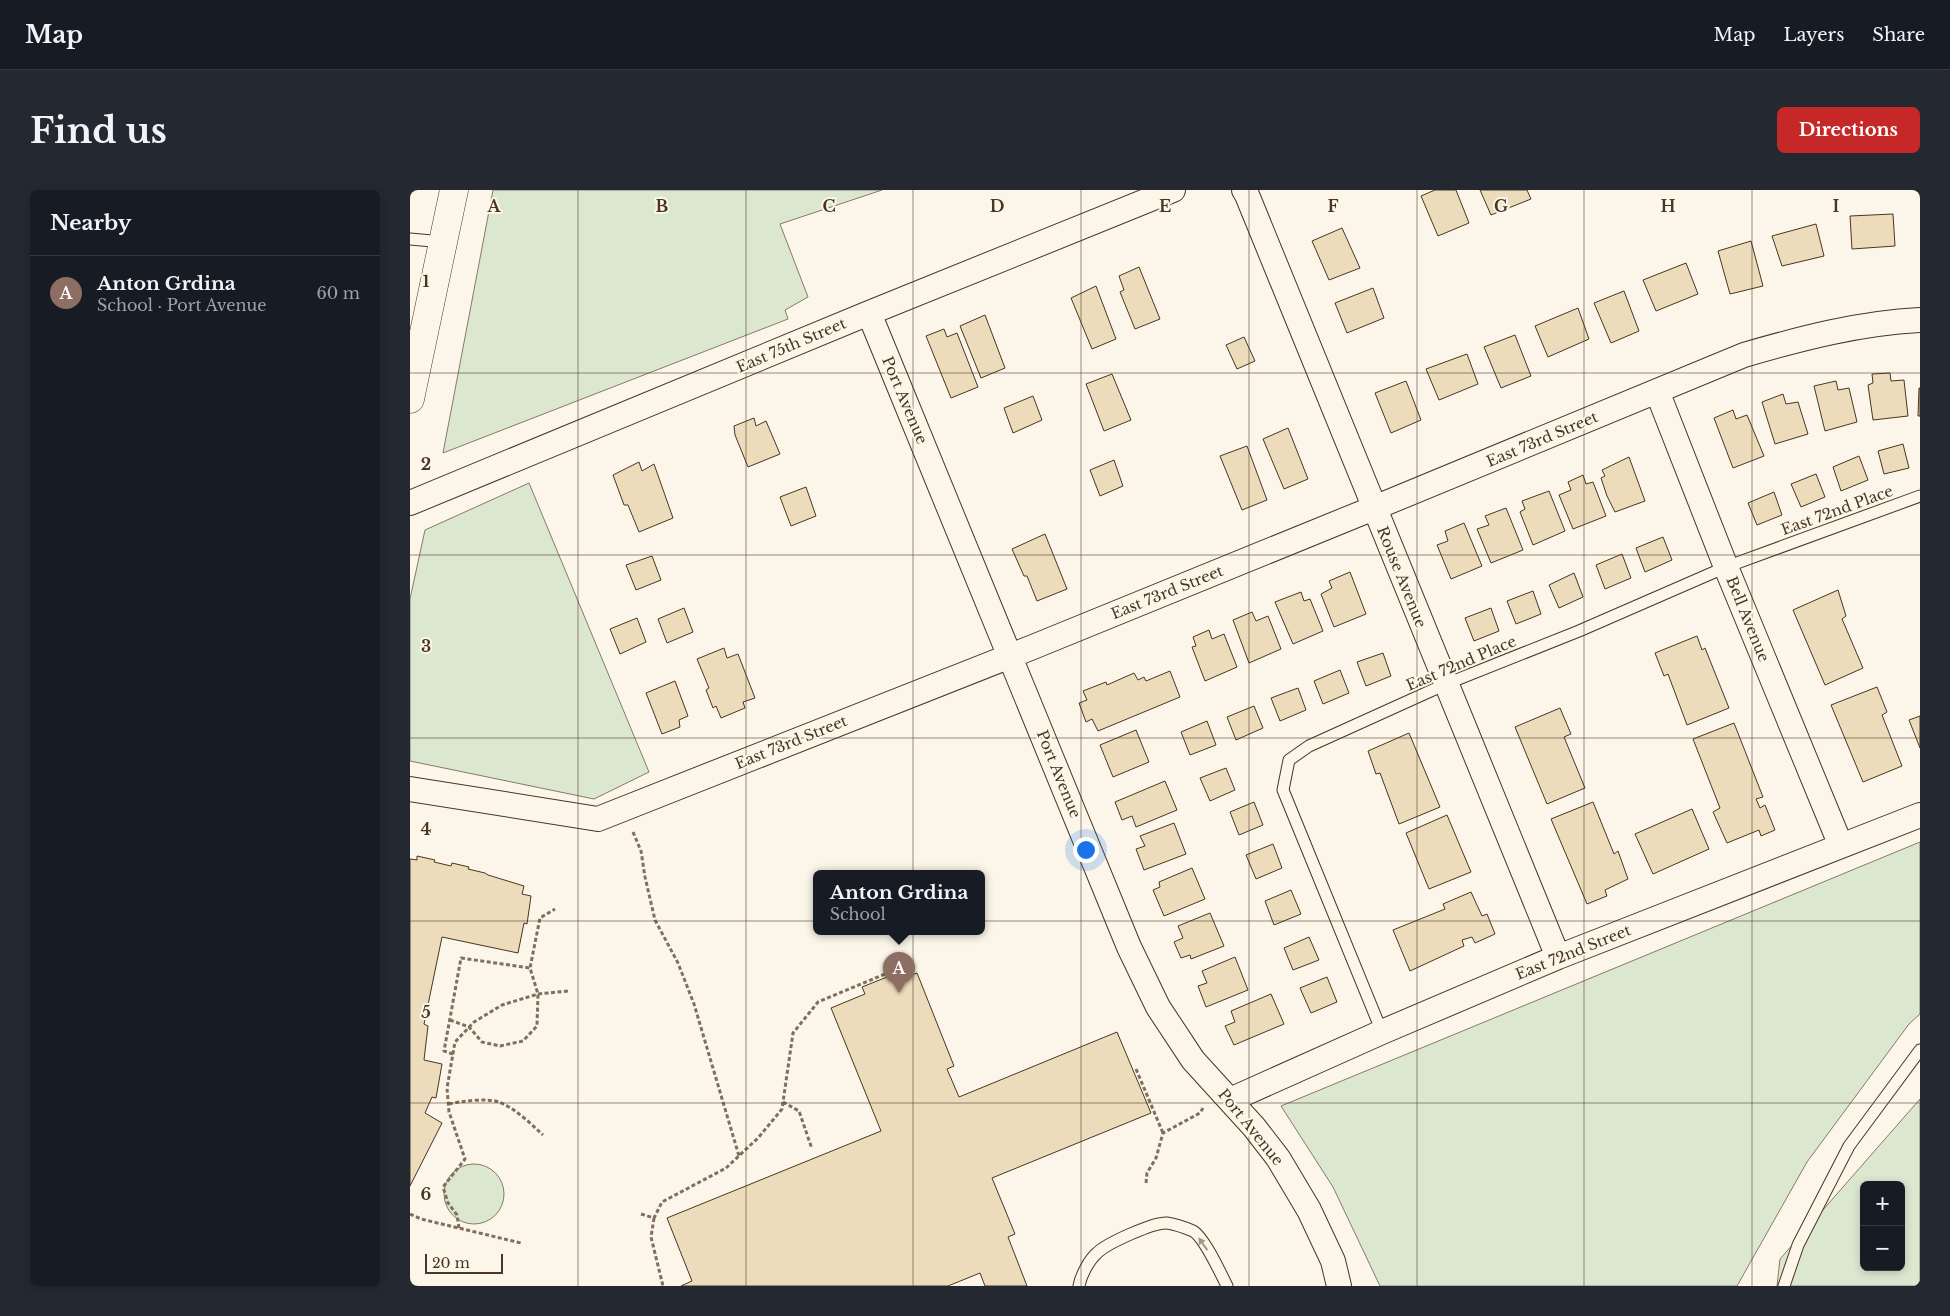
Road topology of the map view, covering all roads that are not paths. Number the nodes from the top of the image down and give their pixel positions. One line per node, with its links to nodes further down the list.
1 (454, 190): 5 (main road)
2 (1173, 190): 6 (street, East 75th Street)
3 (1251, 192): 13 (street, Rouse Avenue)
4 (410, 239): 5 (lane)
5 (443, 242): 8 (main road)
6 (869, 313): 12 (street, East 75th Street); 15 (street, Port Avenue)
7 (1920, 320): 9 (street, East 73rd Street)
8 (413, 370): 10 (main road)
9 (1657, 391): 13 (street, East 73rd Street); 14 (street, Bell Avenue)
10 (410, 399)
11 (1920, 496): 14 (lane, East 72nd Place)
12 (410, 503)
13 (1374, 508): 15 (street, East 73rd Street); 16 (street, Rouse Avenue)
14 (1726, 567): 16 (lane, East 72nd Place); 19 (street, Bell Avenue)
15 (1011, 656): 17 (street, East 73rd Street); 23 (street, Port Avenue)
16 (1446, 684): 20 (street, Rouse Avenue); 21 (lane, East 72nd Place)
17 (410, 789)
18 (1920, 815): 19 (street, East 72nd Street)
19 (1841, 846): 20 (street, East 72nd Street)
20 (1558, 957): 21 (street, East 72nd Street)
21 (1382, 1032): 23 (street, East 72nd Street)
22 (1920, 1050): 27 (lane)
23 (1230, 1100): 26 (street, Port Avenue)
24 (1079, 1286): 25 (lane, one-way to 24)
25 (1227, 1286)
26 (1339, 1286)
27 (1784, 1286)

